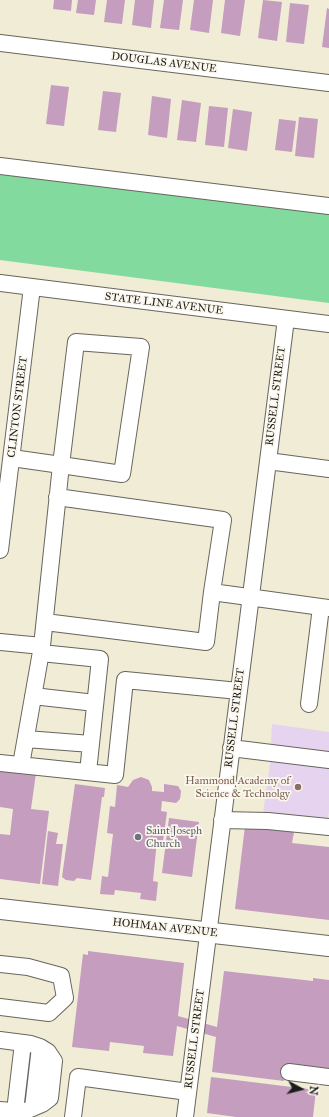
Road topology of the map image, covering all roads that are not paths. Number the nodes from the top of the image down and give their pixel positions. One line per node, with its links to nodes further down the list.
1 (0, 43): 2 (street, DOUGLAS AVENUE)
2 (329, 83)
3 (0, 166): 4 (street)
4 (329, 206)
5 (0, 283): 6 (street, STATE LINE AVENUE)
6 (32, 287): 7 (street, STATE LINE AVENUE); 9 (street, CLINTON STREET)
7 (286, 319): 8 (street, STATE LINE AVENUE); 10 (street, RUSSELL STREET)
8 (329, 324)
9 (12, 458): 11 (street); 14 (street, CLINTON STREET)
10 (268, 461): 12 (street); 16 (street, RUSSELL STREET)
11 (61, 465): 11 (street); 13 (street)
12 (329, 469)
13 (57, 497): 15 (street); 18 (street)
14 (0, 550)
15 (212, 592): 16 (street); 18 (street)
16 (251, 598): 17 (street); 21 (street, RUSSELL STREET)
17 (325, 607): 24 (street)
18 (45, 622): 20 (street)
19 (0, 642): 20 (street)
20 (42, 649): 22 (street); 23 (street)
21 (239, 691): 27 (street, RUSSELL STREET); 31 (street)
22 (33, 696): 23 (street); 25 (street)
23 (95, 703): 26 (street)
24 (309, 704)
25 (26, 739): 26 (street); 30 (street)
26 (91, 744): 31 (street)
27 (232, 748): 28 (street); 32 (street, RUSSELL STREET)
28 (329, 760)
29 (0, 763): 30 (street)
30 (21, 765): 31 (street)
31 (88, 772)
32 (222, 820): 33 (street); 35 (street, RUSSELL STREET)
33 (329, 827)
34 (0, 909): 35 (main road, HOHMAN AVENUE)
35 (208, 933): 36 (main road, HOHMAN AVENUE); 43 (street, RUSSELL STREET)
36 (329, 946)
37 (0, 964): 38 (street)
38 (0, 1007)
39 (0, 1040): 40 (street)
40 (35, 1046): 44 (street); 44 (street)
41 (290, 1072): 42 (street)
42 (329, 1076)
43 (188, 1092): 45 (street); 46 (street, RUSSELL STREET)
44 (22, 1109)
45 (73, 1117)
46 (185, 1117)

